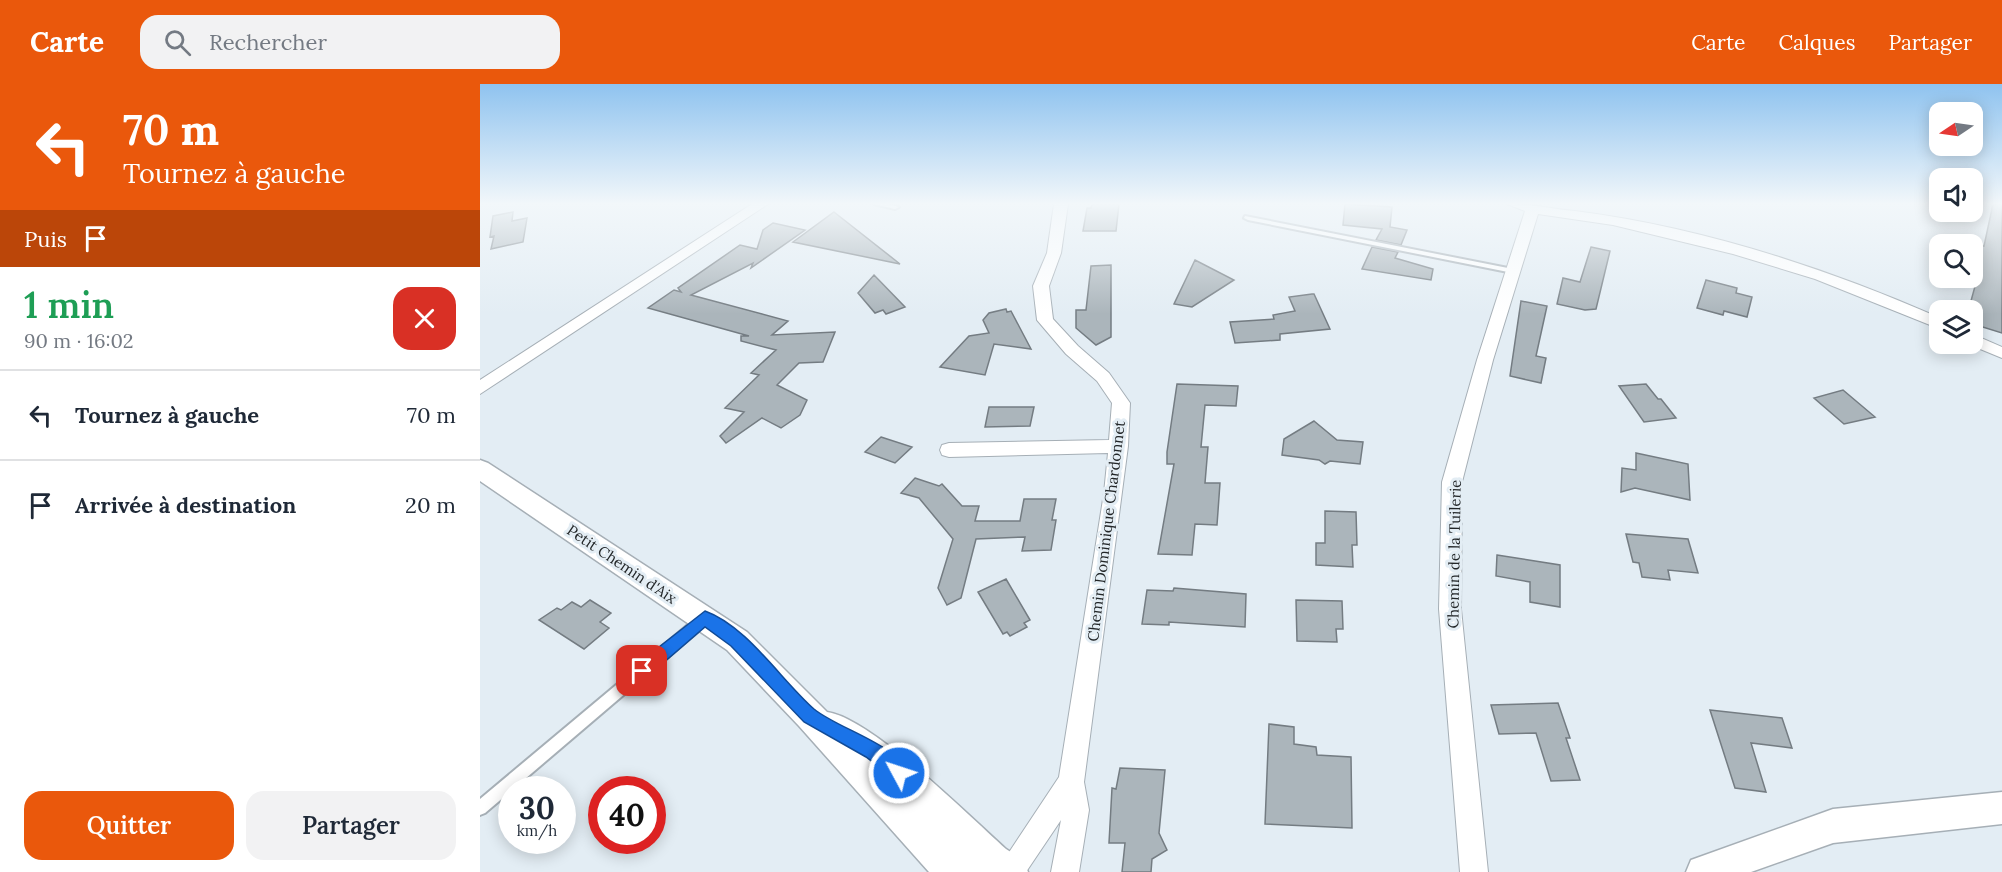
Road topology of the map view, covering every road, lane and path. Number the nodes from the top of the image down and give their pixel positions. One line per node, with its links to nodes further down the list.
1 (705, 241): 10 (street)
2 (1056, 241): 11 (street, Chemin Dominique Chardonnet)
3 (1362, 241): 6 (lane)
4 (1518, 241): 6 (street, Chemin de la Tuilerie)
5 (1694, 241): 7 (street)
6 (1513, 271): 24 (street, Chemin de la Tuilerie)
7 (1929, 319)
8 (1983, 344): 9 (street)
9 (2002, 353)
10 (480, 388)
11 (1119, 446): 12 (street); 16 (street, Chemin Dominique Chardonnet)
12 (949, 450)
13 (480, 469): 14 (street, Petit Chemin d'Aix)
14 (705, 618): 15 (street, Petit Chemin d'Aix); 17 (lane)
15 (810, 716): 19 (street, Petit Chemin d'Aix); 22 (street, Petit Chemin d'Aix)
16 (1071, 782): 22 (street, Chemin Dominique Chardonnet); 23 (street, Chemin Dominique Chardonnet)
17 (480, 808)
18 (2002, 808): 25 (street)
19 (906, 824): 20 (street, Petit Chemin d'Aix); 21 (street)
20 (952, 872)
21 (974, 872)
22 (1010, 872)
23 (1065, 872)
24 (1474, 872)
25 (1704, 872)

